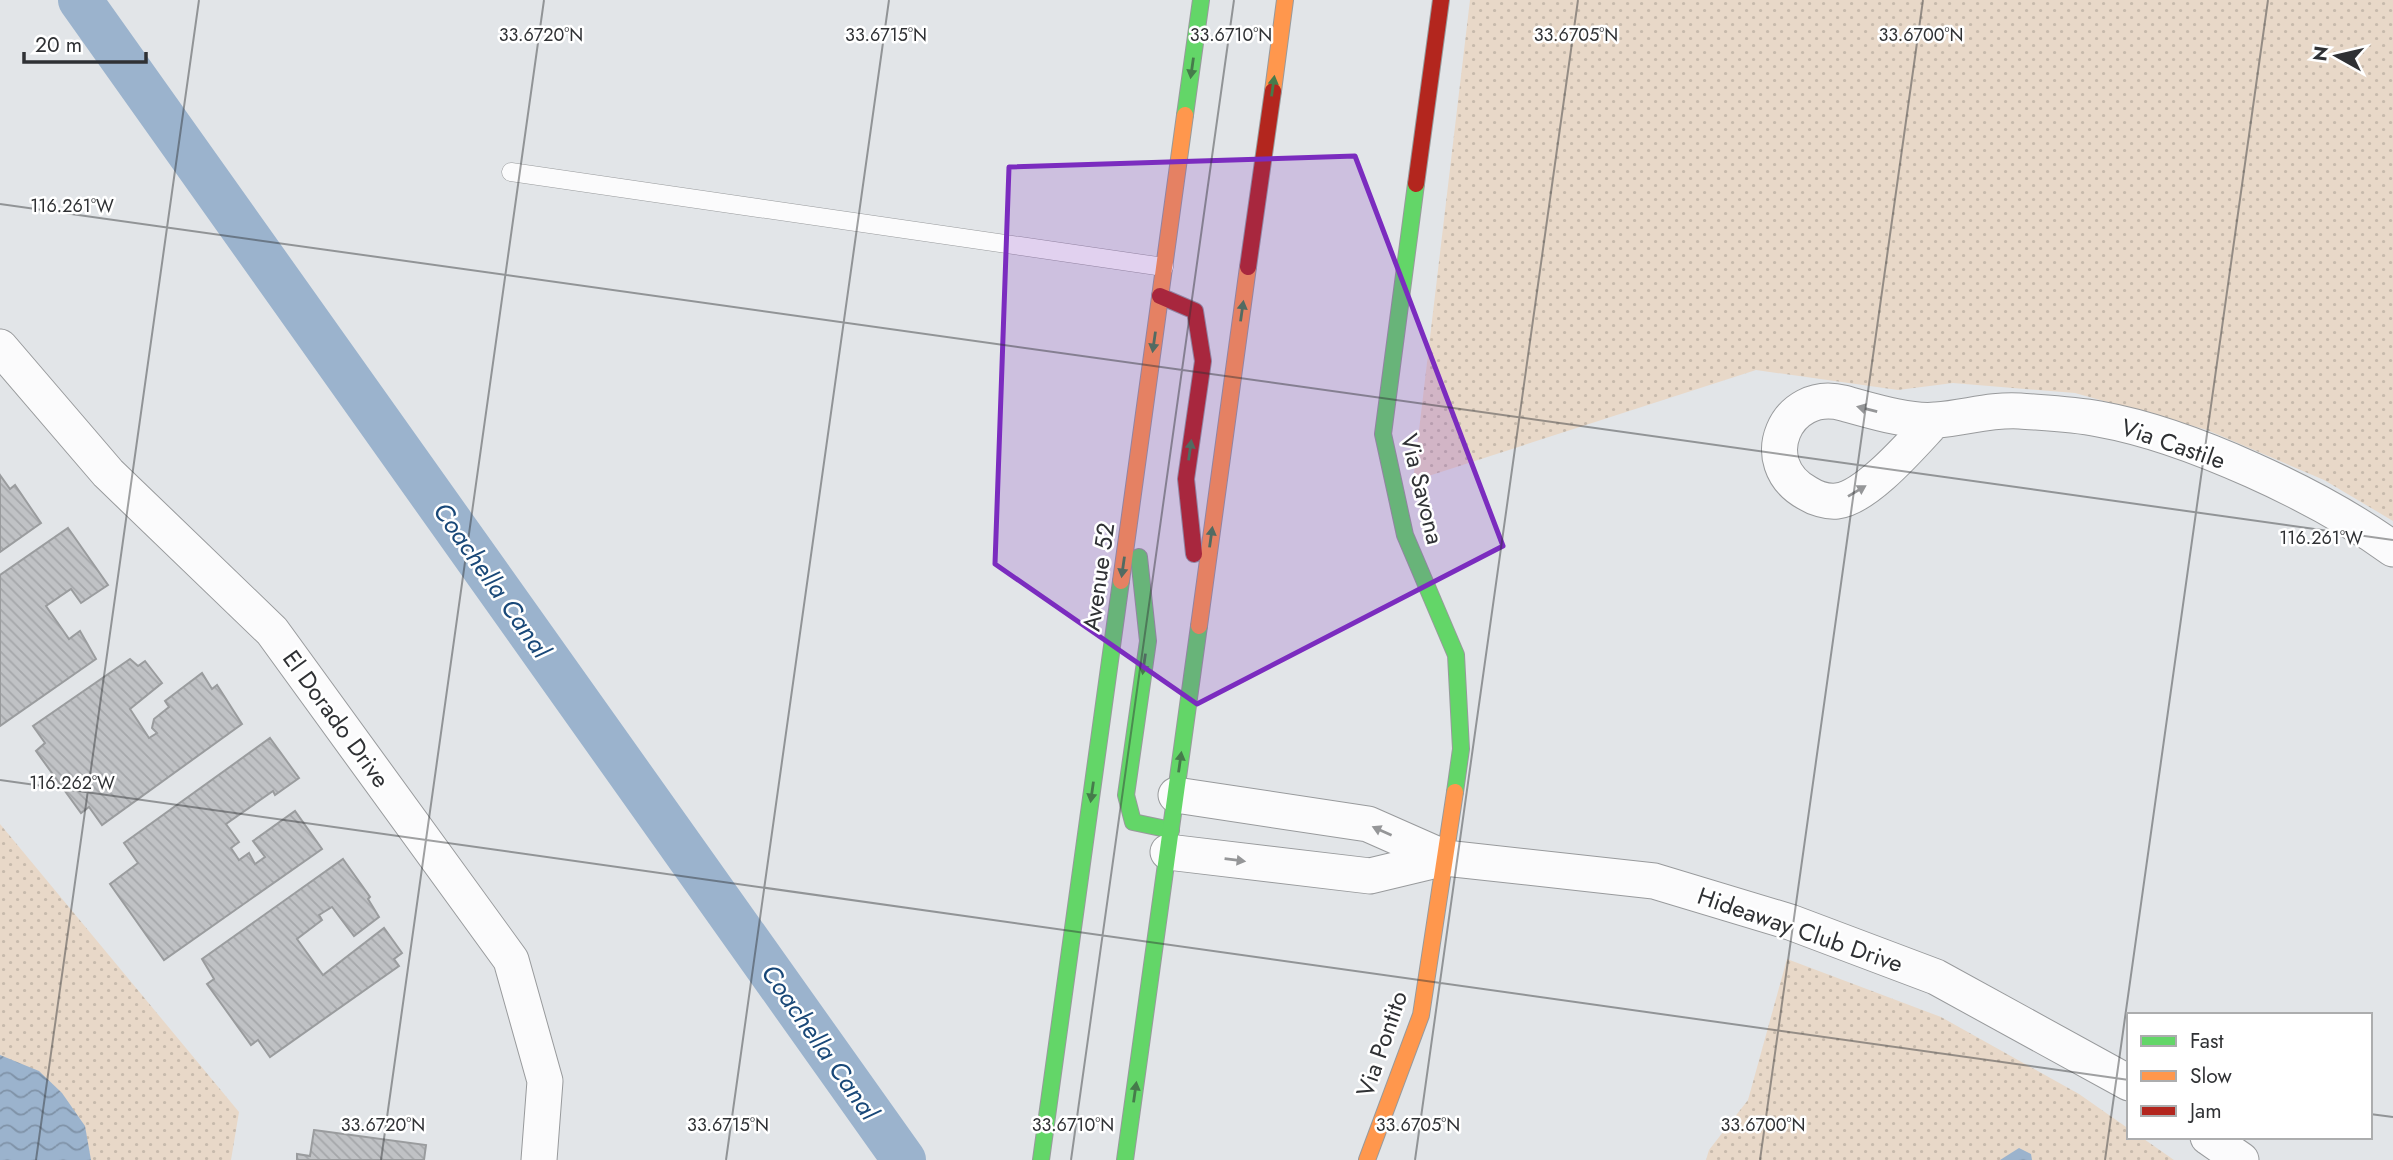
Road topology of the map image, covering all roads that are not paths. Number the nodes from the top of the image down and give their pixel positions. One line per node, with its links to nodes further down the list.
1 (1201, 0): 5 (main road, Avenue 52, one-way to 5)
2 (1285, 0): 11 (main road, one-way to 2)
3 (1441, 0): 14 (main road, Via Savona)
4 (511, 172): 5 (lane)
5 (1164, 267): 6 (main road, Avenue 52)
6 (1160, 296): 9 (main road, Avenue 52, one-way to 9); 11 (main road, one-way to 6)
7 (0, 347): 17 (street, El Dorado Drive)
8 (1934, 421): 10 (street, Via Castile)
9 (1132, 499): 13 (main road, one-way to 13); 18 (main road, Avenue 52, one-way to 18)
10 (2393, 549)
11 (1200, 616): 12 (main road, one-way to 11)
12 (1176, 794): 13 (main road); 14 (street, Hideaway Club Drive, one-way to 12)
13 (1169, 841): 14 (street, Hideaway Club Drive, one-way to 14); 19 (main road, one-way to 13)
14 (1445, 858): 15 (street, Hideaway Club Drive); 20 (main road, Via Pontito)
15 (2127, 1082)
16 (2211, 1139): 21 (street)
17 (539, 1160)
18 (1041, 1160)
19 (1125, 1160)
20 (1367, 1160)
21 (2241, 1160)

